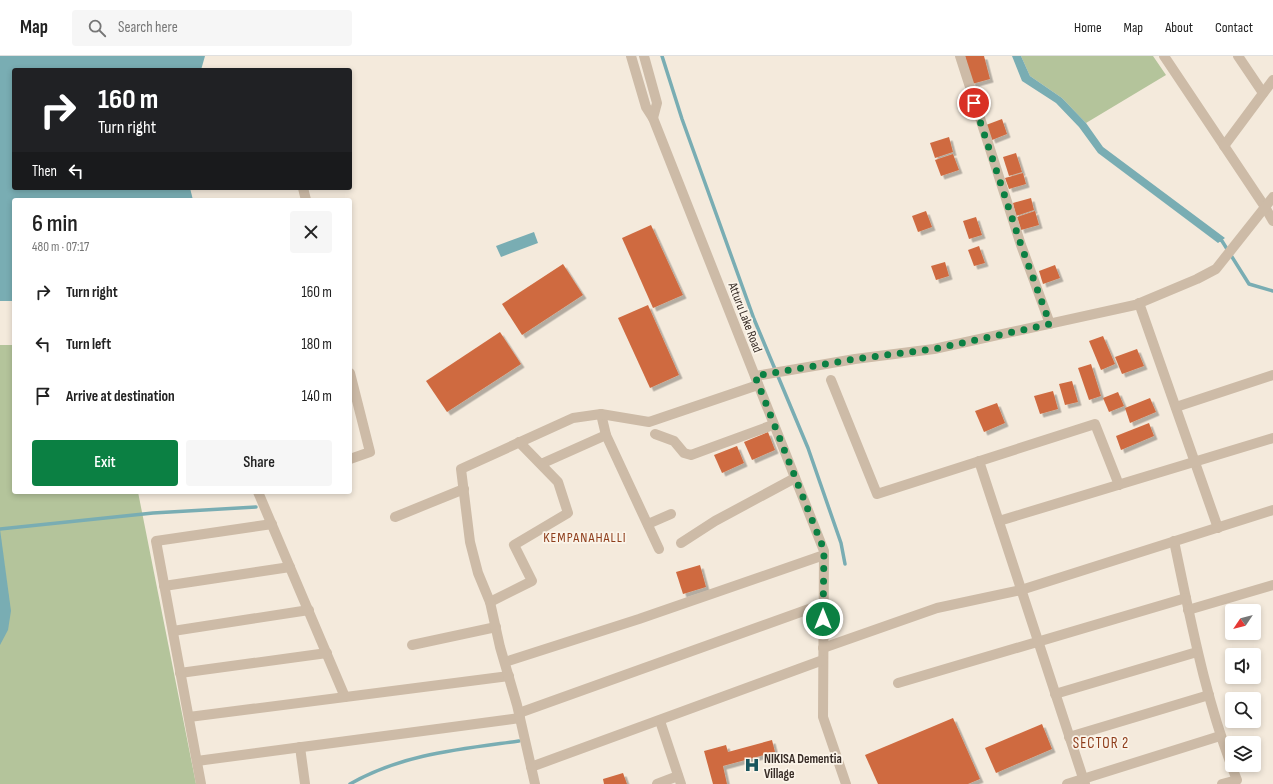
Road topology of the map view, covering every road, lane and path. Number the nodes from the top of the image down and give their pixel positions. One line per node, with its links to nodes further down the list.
1 (631, 56): 8 (street, Atturu Lake Road)
2 (644, 56): 8 (street, Atturu Lake Road)
3 (960, 56): 14 (street)
4 (1164, 56): 9 (street)
5 (1238, 56): 7 (street)
6 (1273, 80): 7 (street)
7 (1263, 93): 9 (street)
8 (653, 118): 16 (street, Atturu Lake Road)
9 (1224, 146): 11 (street)
10 (1273, 197): 11 (street)
11 (1265, 207): 12 (street); 13 (street)
12 (1273, 221)
13 (1140, 303): 14 (street); 19 (street)
14 (1050, 324): 16 (street)
15 (1273, 375): 19 (street)
16 (757, 380): 20 (street); 30 (street, Atturu Lake Road)
17 (831, 380): 27 (street)
18 (353, 399): 26 (street)
19 (1176, 407): 28 (street)
20 (601, 414): 23 (street); 25 (street)
21 (770, 426): 22 (street)
22 (655, 434)
23 (606, 435): 29 (street); 39 (street)
24 (1273, 438): 28 (street)
25 (519, 442): 29 (street); 32 (street)
26 (352, 459)
27 (979, 461): 31 (street); 37 (street)
28 (1195, 462): 31 (street); 40 (street)
29 (541, 464): 50 (street)
30 (795, 478): 42 (street); 44 (street, Atturu Lake Road)
31 (1119, 485): 37 (street)
32 (464, 489): 36 (street); 50 (street)
33 (262, 494): 38 (street)
34 (1273, 510): 40 (street)
35 (671, 514): 39 (street)
36 (395, 517)
37 (999, 521): 48 (street)
38 (272, 524): 45 (street); 47 (street)
39 (648, 524): 43 (street)
40 (1218, 528): 41 (street)
41 (1174, 541): 48 (street); 49 (street)
42 (681, 543)
43 (659, 548)
44 (824, 555): 51 (street, Atturu Lake Road); 62 (street)
45 (290, 567): 47 (street); 52 (street)
46 (1273, 585): 53 (street)
47 (164, 586): 55 (street)
48 (1021, 590): 56 (street); 58 (street)
49 (1186, 598): 53 (street); 56 (street)
50 (490, 602): 54 (street)
51 (823, 604): 58 (street, Atturu Lake Road); 69 (street)
52 (308, 610): 55 (street); 60 (street)
53 (1188, 610): 59 (street)
54 (496, 627): 57 (street); 62 (street)
55 (172, 631): 63 (street)
56 (1038, 642): 65 (street); 66 (street)
57 (412, 645)
58 (823, 648): 61 (street, Atturu Lake Road)
59 (1197, 652): 66 (street); 67 (street)
60 (327, 653): 63 (street); 68 (street)
61 (823, 660): 71 (street); 83 (street, Atturu Lake Road)
62 (505, 662): 64 (street)
63 (180, 673): 70 (street)
64 (509, 676): 68 (street); 69 (street)
65 (898, 683)
66 (1055, 694): 72 (street)
67 (1209, 695): 72 (street); 73 (street)
68 (345, 697): 70 (street)
69 (520, 715): 74 (street); 76 (street)
70 (189, 717): 75 (street)
71 (660, 721): 76 (street); 77 (street)
72 (1069, 736): 78 (street)
73 (1220, 736): 78 (street); 85 (street)
74 (300, 747): 75 (street); 80 (street)
75 (197, 761): 79 (street)
76 (531, 767): 81 (street)
77 (680, 780): 82 (street)
78 (1084, 781): 84 (street)
79 (201, 784)
80 (305, 784)
81 (535, 784)
82 (657, 784)
83 (846, 784)
84 (1067, 784)
85 (1222, 784)

